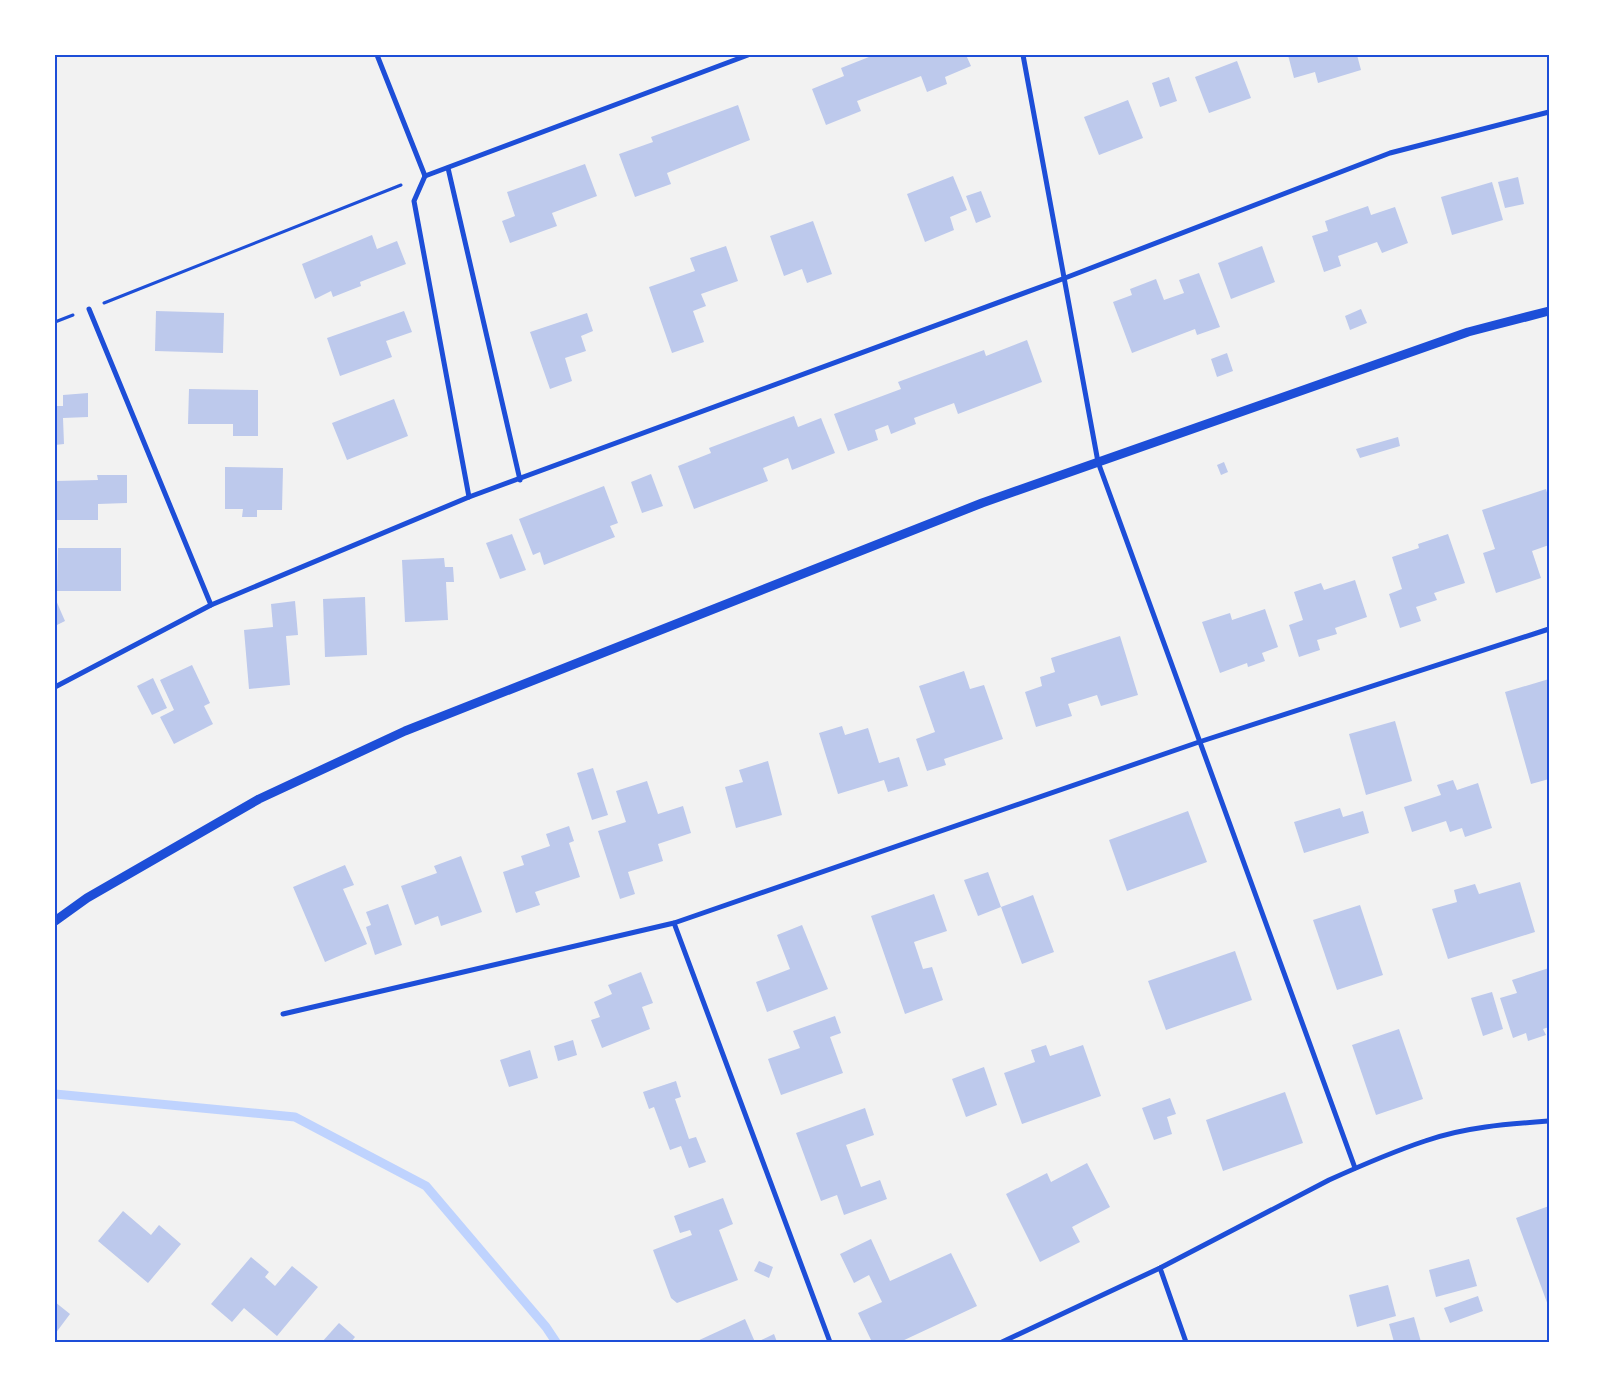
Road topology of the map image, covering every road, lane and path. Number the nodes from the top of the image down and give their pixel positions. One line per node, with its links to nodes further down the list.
1 (377, 55): 6 (street)
2 (748, 55): 5 (street)
3 (1022, 55): 7 (street)
4 (1549, 112): 7 (street)
5 (448, 168): 6 (street); 12 (street)
6 (425, 176): 8 (path); 13 (street)
7 (1064, 278): 11 (street); 12 (street)
8 (89, 309): 10 (path); 14 (street)
9 (1549, 311): 11 (street)
10 (55, 322)
11 (1098, 462): 17 (street); 18 (street)
12 (520, 480): 13 (street)
13 (468, 497): 14 (street)
14 (211, 605): 16 (street)
15 (1549, 630): 17 (street)
16 (55, 687)
17 (1199, 742): 19 (street); 22 (street)
18 (55, 921)
19 (674, 923): 20 (street); 24 (street)
20 (283, 1014)
21 (1549, 1122): 22 (street)
22 (1355, 1168): 23 (street)
23 (1160, 1268): 25 (street); 26 (street)
24 (830, 1342)
25 (1002, 1342)
26 (1186, 1342)

